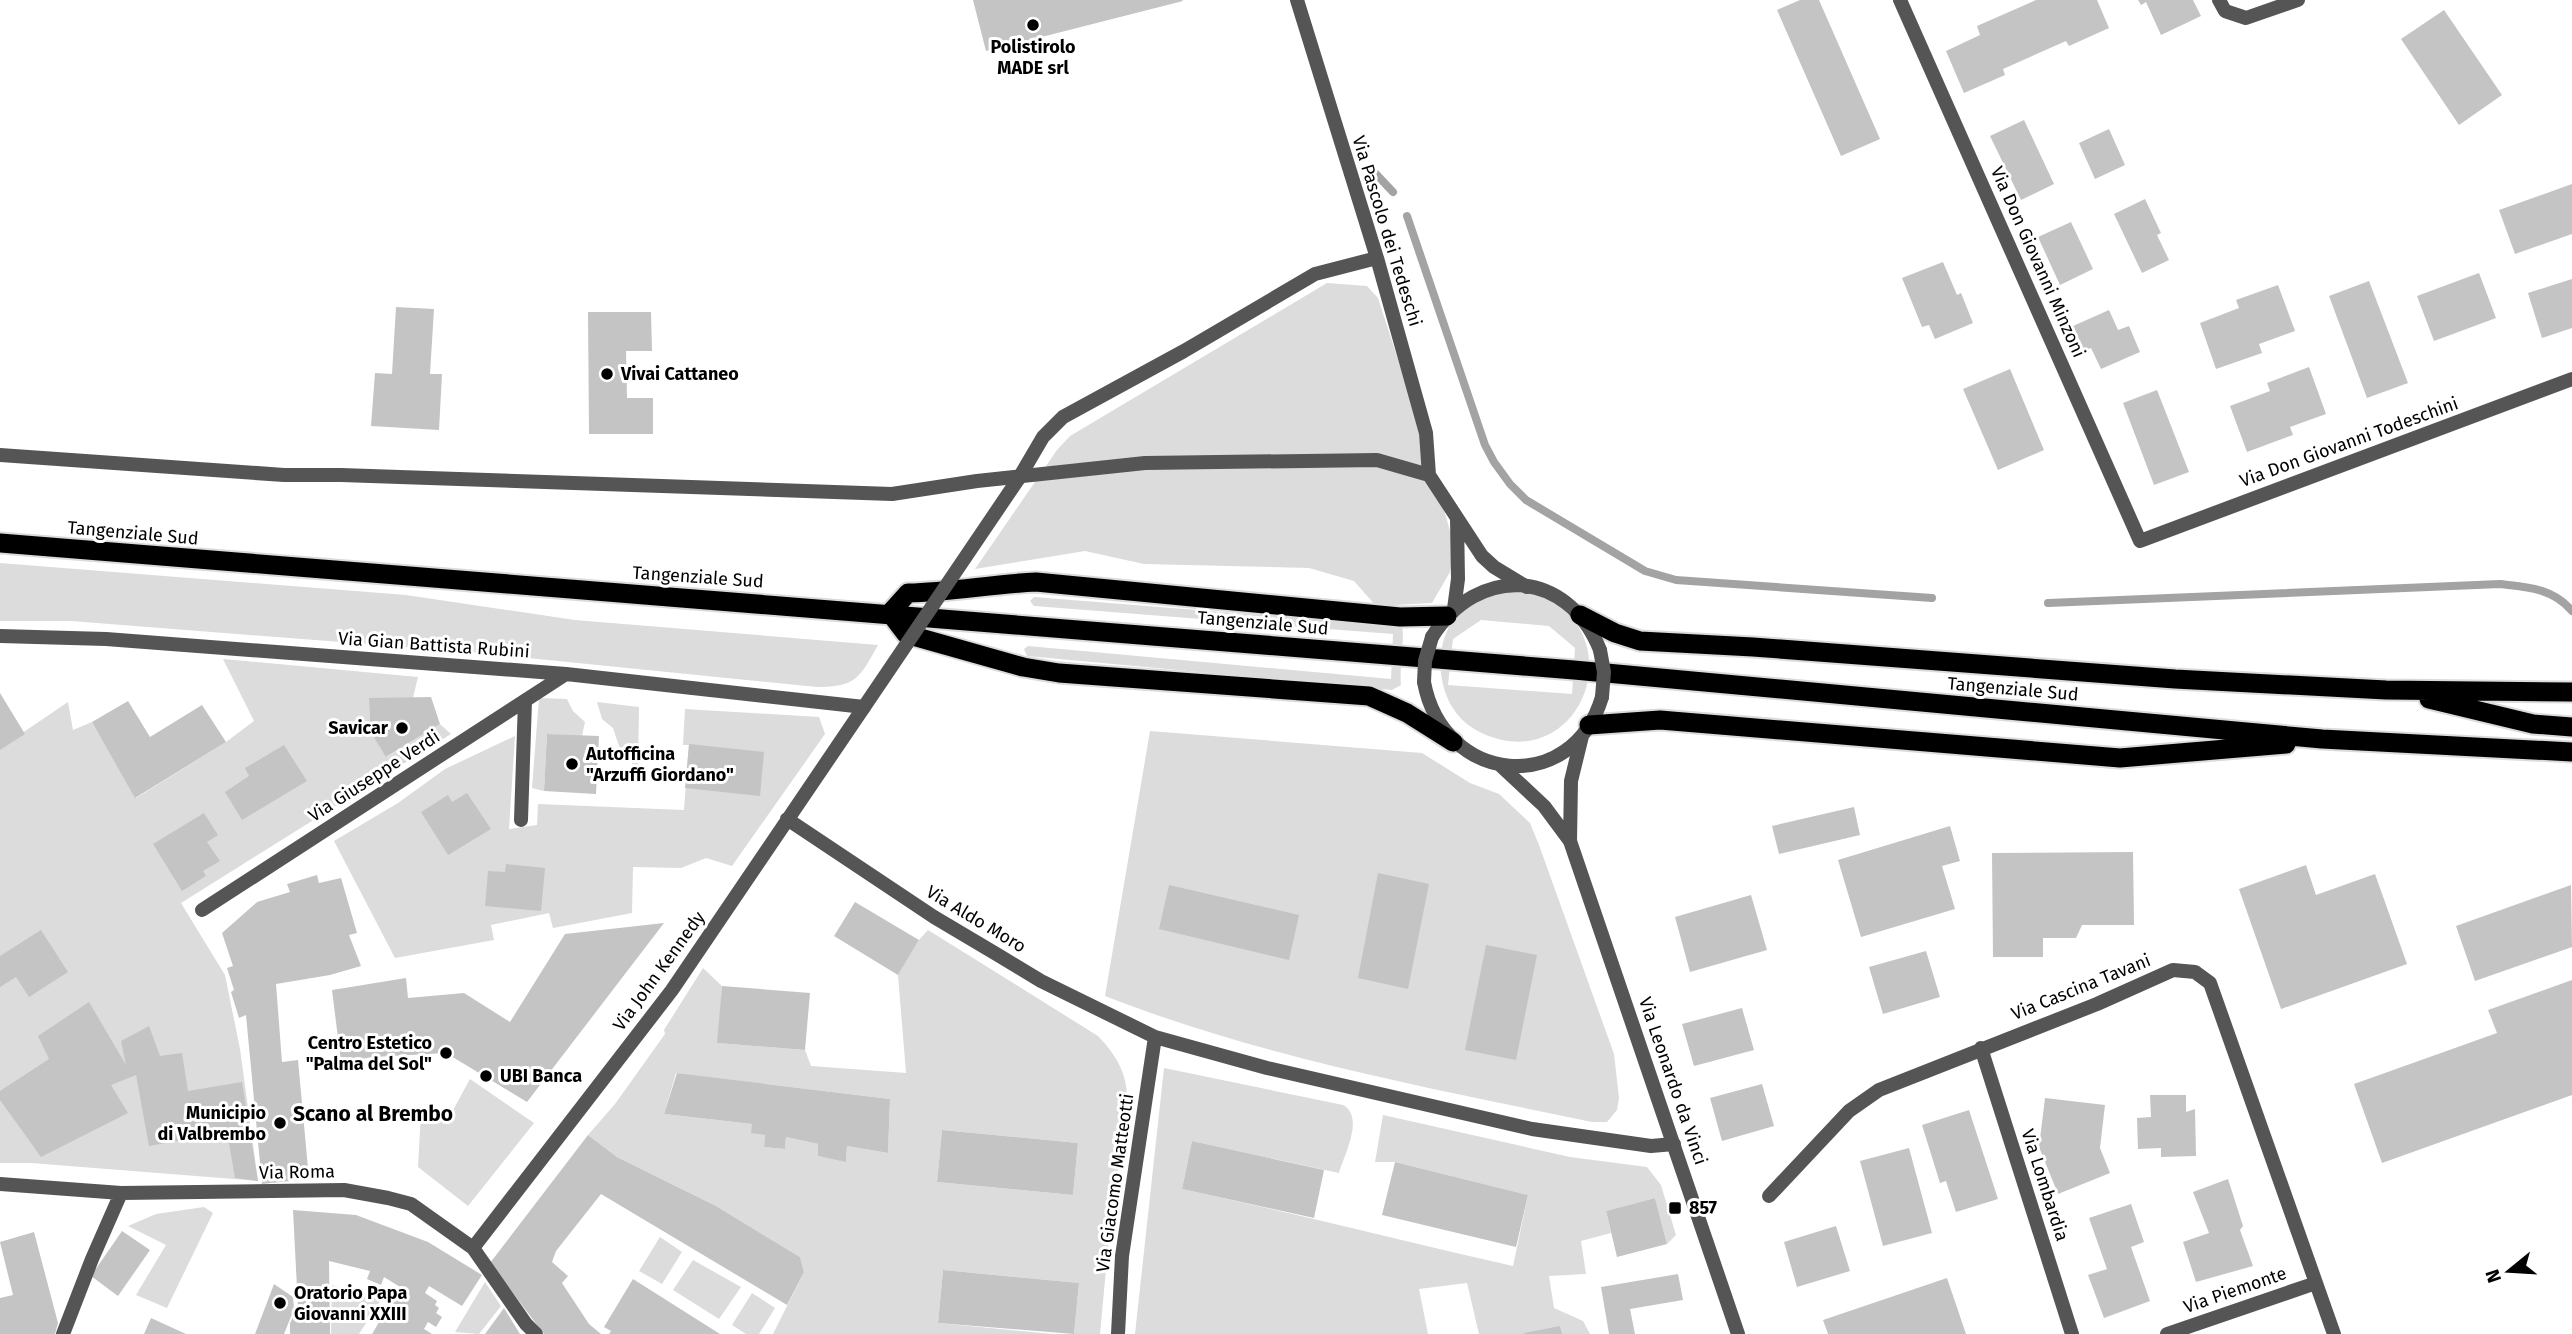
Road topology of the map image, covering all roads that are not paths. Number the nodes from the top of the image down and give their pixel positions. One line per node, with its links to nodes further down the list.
1 (1297, 0): 5 (street, Via Pascolo dei Tedeschi)
2 (1900, 0): 11 (street, Via Don Giovanni Minzoni)
3 (2219, 0): 4 (street)
4 (2298, 0)
5 (1377, 258): 8 (street, Via Pascolo dei Tedeschi); 9 (street, Via John Kennedy)
6 (2572, 379): 11 (street, Via Don Giovanni Todeschini)
7 (0, 455): 9 (street)
8 (1429, 475): 9 (street); 10 (street)
9 (1020, 478): 22 (street, Via John Kennedy, bridge)
10 (1457, 516): 13 (street); 14 (street)
11 (2140, 541)
12 (0, 543): 15 (highway, Tangenziale Sud)
13 (1527, 587): 14 (street); 16 (street)
14 (1450, 612): 15 (highway); 26 (street, bridge)
15 (890, 613): 25 (highway, Tangenziale Sud); 26 (highway)
16 (1580, 615): 19 (highway); 23 (street, bridge)
17 (0, 636): 18 (street, Via Gian Battista Rubini)
18 (566, 674): 21 (street, Via Giuseppe Verdi); 22 (street, Via Gian Battista Rubini)
19 (2386, 690): 20 (highway); 24 (highway)
20 (2572, 692)
21 (525, 701): 30 (street); 32 (street, Via Giuseppe Verdi)
22 (864, 707): 29 (street, Via John Kennedy)
23 (1589, 725): 25 (highway); 28 (street); 31 (street, Via Leonardo da Vinci)
24 (2572, 727)
25 (2322, 739): 27 (highway, Tangenziale Sud)
26 (1453, 742): 28 (street)
27 (2572, 752)
28 (1500, 765): 31 (street, Via Leonardo da Vinci)
29 (787, 819): 33 (street, Via Aldo Moro); 39 (street, Via John Kennedy)
30 (521, 820)
31 (1570, 841): 35 (street, Via Leonardo da Vinci)
32 (202, 910)
33 (1155, 1037): 35 (street, Via Aldo Moro); 43 (street, Via Giacomo Matteotti)
34 (1981, 1048): 38 (street, Via Cascina Tavani); 40 (street, Via Cascina Tavani); 45 (street, Via Lombardia)
35 (1674, 1144): 44 (street, Via Leonardo da Vinci)
36 (0, 1184): 37 (street, Via Roma)
37 (121, 1193): 39 (street, Via Roma); 41 (street)
38 (1769, 1196)
39 (473, 1248): 42 (street, Via Roma)
40 (2316, 1283): 46 (street, Via Piemonte); 47 (street, Via Cascina Tavani)
41 (63, 1334)
42 (536, 1334)
43 (1118, 1334)
44 (1738, 1334)
45 (2072, 1334)
46 (2167, 1334)
47 (2334, 1334)

